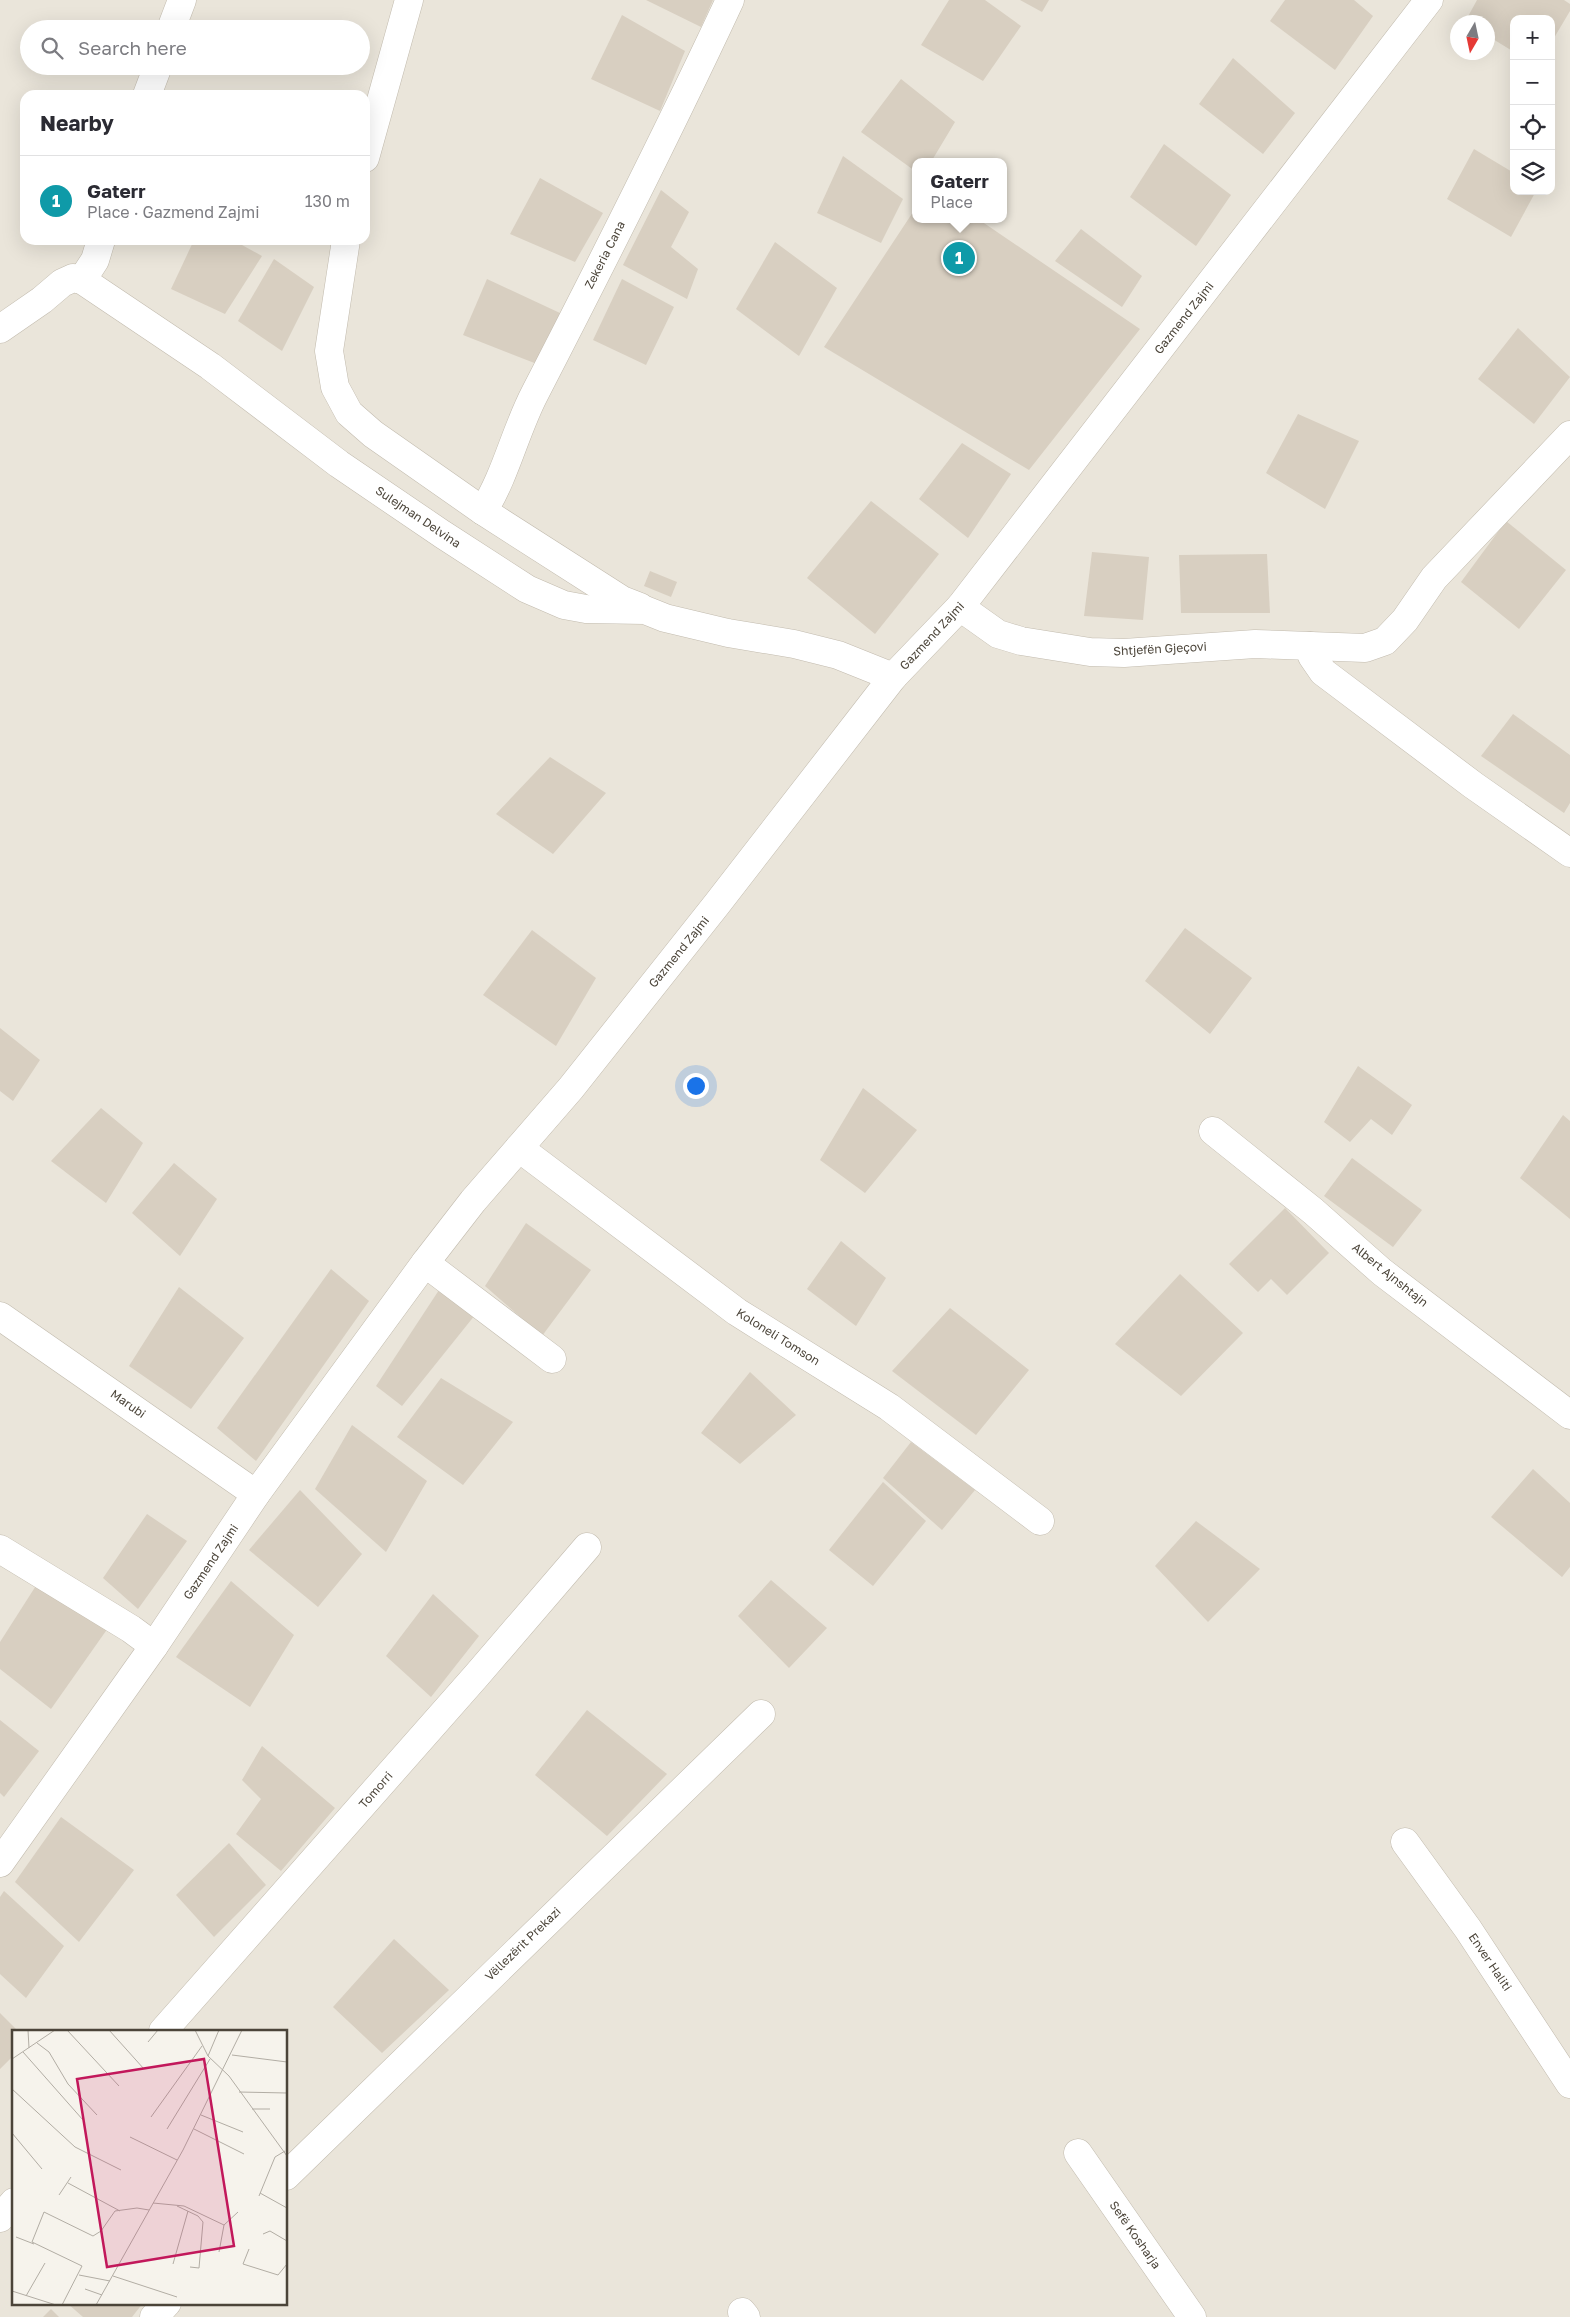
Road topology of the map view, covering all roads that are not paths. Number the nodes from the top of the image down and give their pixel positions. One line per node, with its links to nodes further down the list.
1 (182, 0): 5 (street)
2 (409, 0): 8 (street)
3 (730, 0): 14 (street, Zekeria Cana)
4 (1429, 0): 15 (street, Gazmend Zajmi)
5 (174, 20)
6 (155, 75): 7 (street)
7 (149, 90)
8 (370, 140)
9 (100, 245): 11 (street)
10 (345, 245): 14 (street)
11 (82, 280): 12 (street); 16 (street, Sulejman Delvina)
12 (0, 329)
13 (1570, 435): 17 (street, Shtjefën Gjeçovi)
14 (483, 511): 16 (street)
15 (960, 608): 17 (street, Shtjefën Gjeçovi); 18 (street, Gazmend Zajmi)
16 (645, 610): 18 (street, Sulejman Delvina)
17 (1310, 646): 19 (street)
18 (893, 677): 21 (street, Gazmend Zajmi)
19 (1570, 853)
20 (1213, 1131): 25 (street, Albert Ajnshtajn)
21 (519, 1148): 22 (street, Gazmend Zajmi); 27 (street, Koloneli Tomson)
22 (425, 1263): 24 (street); 26 (street, Gazmend Zajmi)
23 (0, 1316): 26 (street, Marubi)
24 (552, 1358)
25 (1570, 1415)
26 (256, 1494): 30 (street, Gazmend Zajmi)
27 (1040, 1521)
28 (587, 1547): 34 (street, Tomorri)
29 (0, 1549): 30 (street)
30 (154, 1646): 33 (street, Gazmend Zajmi)
31 (761, 1714): 37 (street, Vëllezërit Prekazi)
32 (1405, 1842): 35 (street, Enver Haliti)
33 (0, 1863)
34 (164, 2030)
35 (1570, 2084)
36 (1078, 2153): 42 (street, Sefë Kosharja)
37 (288, 2174)
38 (12, 2204): 39 (street)
39 (0, 2218)
40 (165, 2304): 41 (street)
41 (154, 2317)
42 (1192, 2317)

